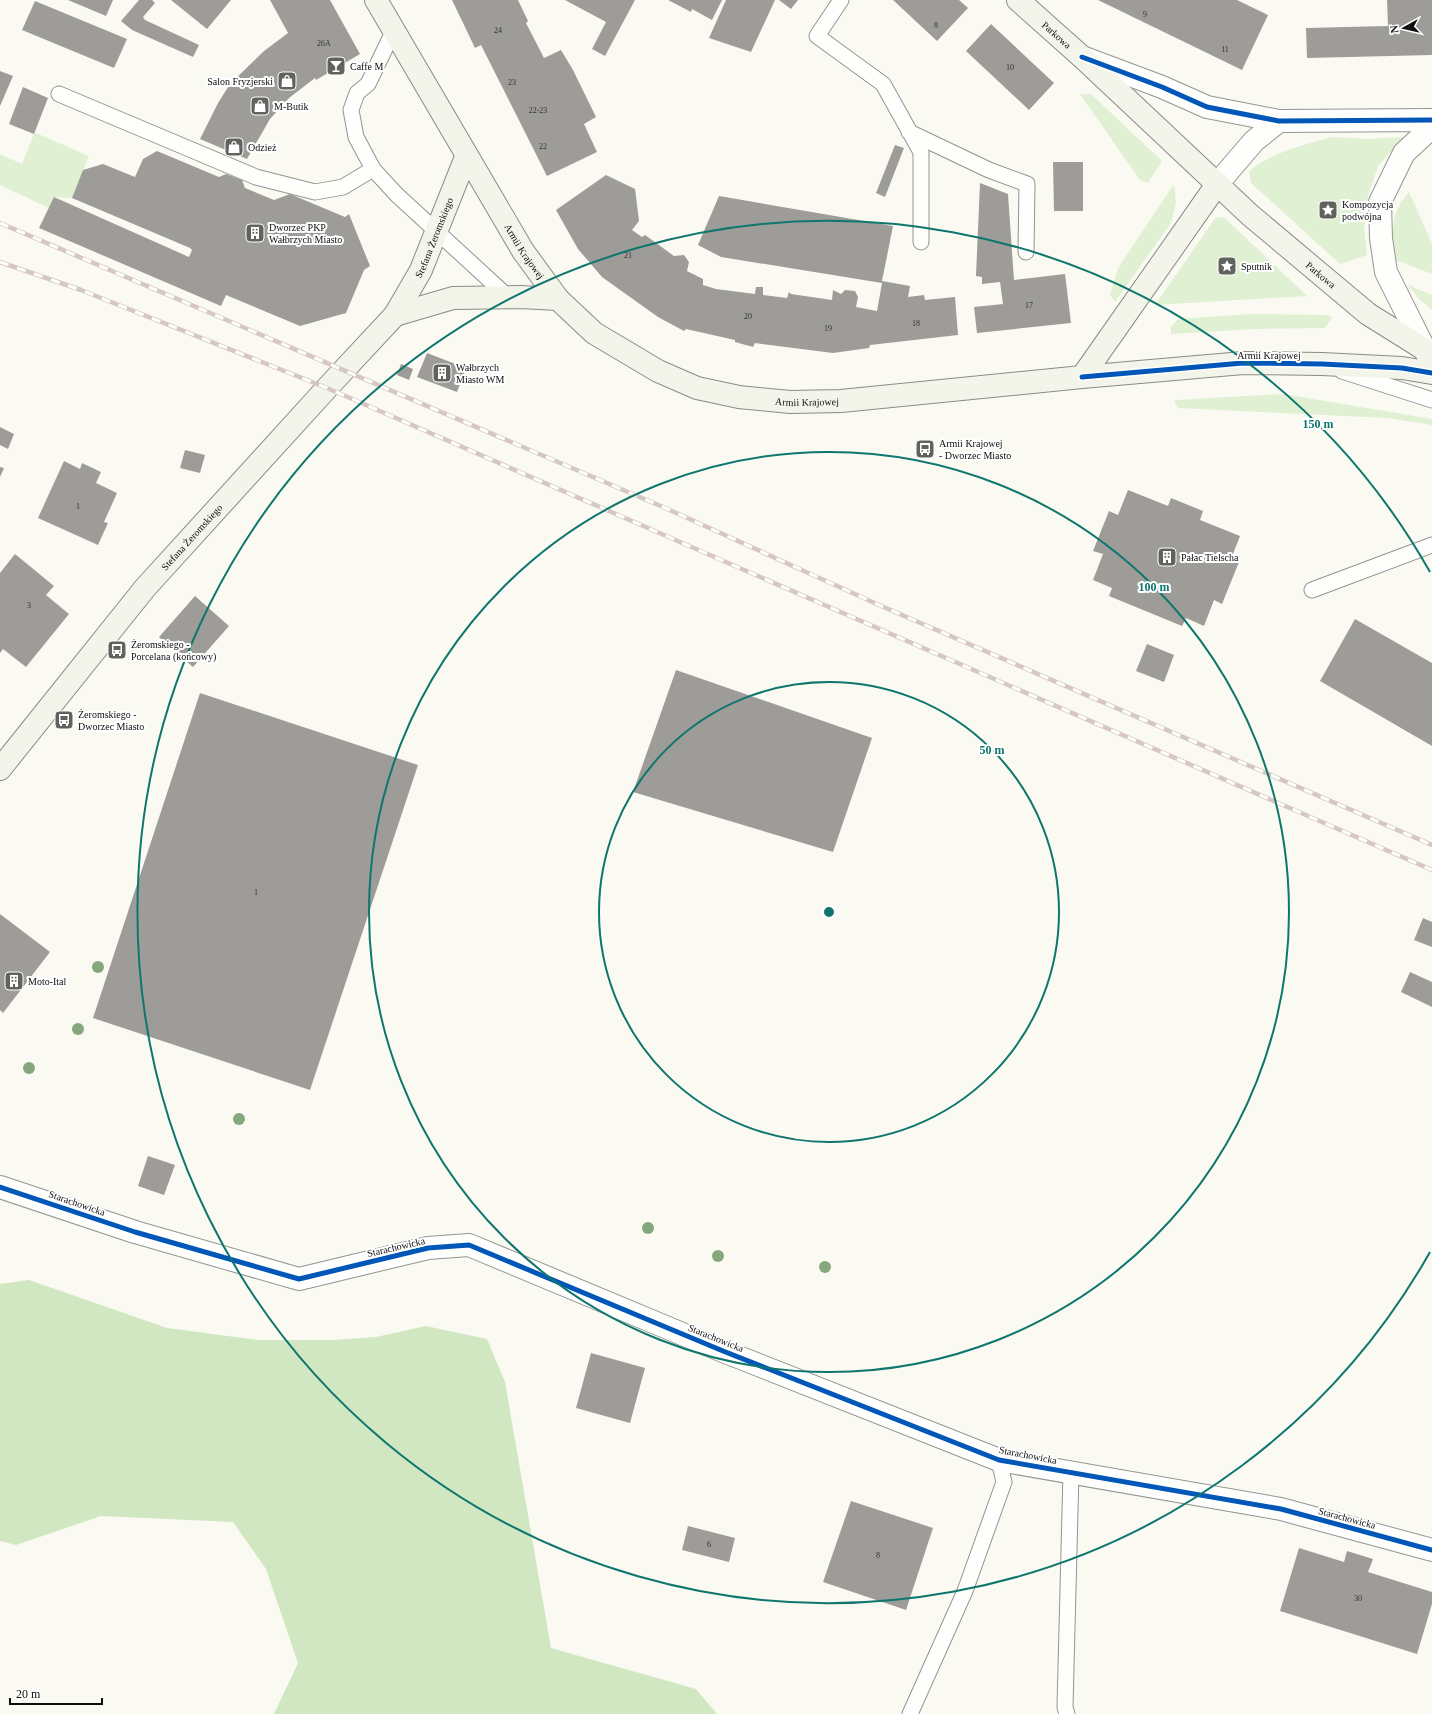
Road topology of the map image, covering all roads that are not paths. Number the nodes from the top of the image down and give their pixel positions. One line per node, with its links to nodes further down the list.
1 (376, 0): 4 (main road, Armii Krajowej)
2 (841, 0): 10 (lane)
3 (1018, 0): 5 (main road, Parkowa)
4 (394, 30): 11 (main road, Armii Krajowej); 12 (lane)
5 (1082, 57): 8 (street); 13 (main road, Parkowa)
6 (59, 94): 12 (lane)
7 (1432, 120): 8 (street)
8 (1279, 121): 13 (street)
9 (1432, 127): 20 (street)
10 (909, 132): 15 (lane); 16 (lane)
11 (466, 157): 14 (main road, Stefana Żeromskiego); 18 (main road, Armii Krajowej)
12 (373, 169): 14 (lane)
13 (1218, 183): 20 (main road, Parkowa); 23 (main road)
14 (437, 231): 17 (lane); 19 (main road, Stefana Żeromskiego)
15 (921, 242)
16 (1026, 252)
17 (508, 297): 18 (main road); 19 (main road)
18 (558, 299): 23 (main road, Armii Krajowej)
19 (395, 315): 27 (main road, Stefana Żeromskiego)
20 (1429, 353)
21 (1322, 364): 22 (main road, Armii Krajowej); 23 (main road, Armii Krajowej); 24 (lane)
22 (1432, 373)
23 (1082, 377)
24 (1432, 400)
25 (1432, 545): 26 (lane)
26 (1312, 590)
27 (0, 769)
28 (0, 1187): 29 (street, Starachowicka)
29 (999, 1460): 30 (street, Starachowicka); 32 (lane, Starachowicka)
30 (1071, 1472): 31 (street, Starachowicka); 33 (lane)
31 (1432, 1550)
32 (910, 1714)
33 (1067, 1714)

